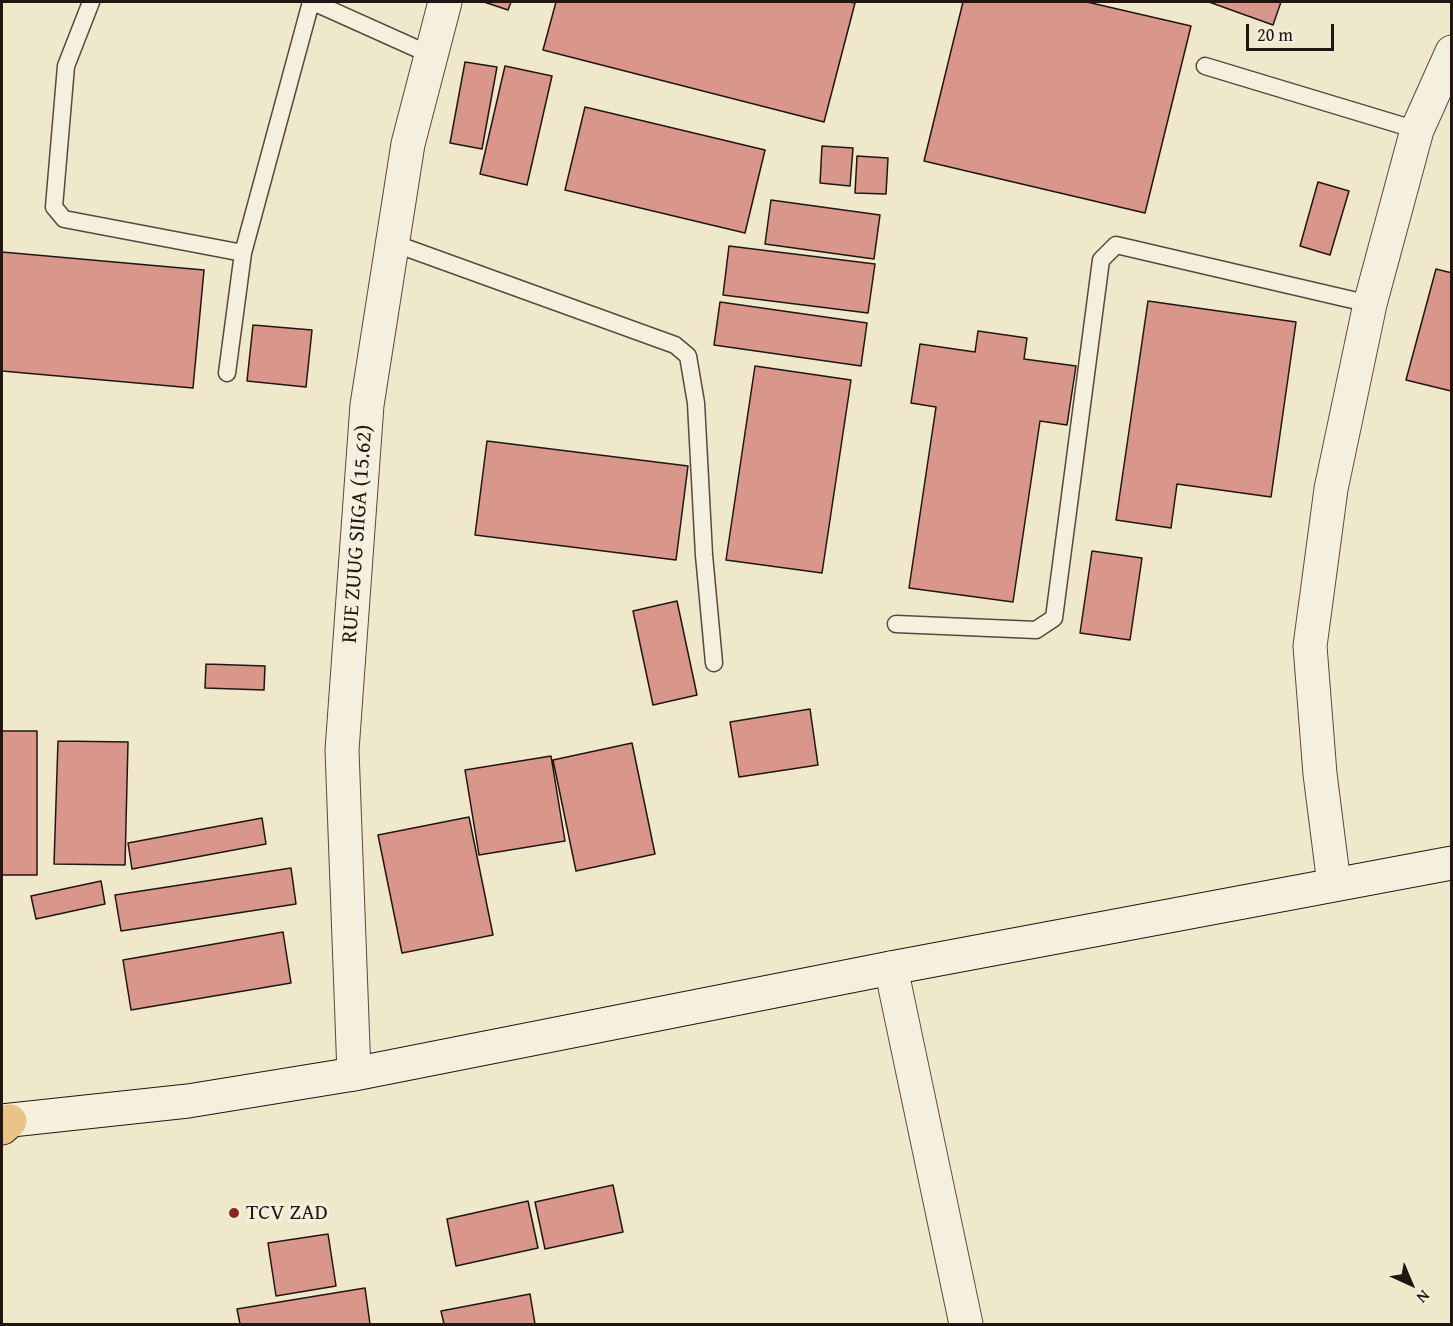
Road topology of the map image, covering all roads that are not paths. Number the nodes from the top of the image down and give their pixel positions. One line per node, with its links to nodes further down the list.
1 (91, 2): 9 (lane)
2 (312, 2): 5 (lane); 9 (lane)
3 (445, 2): 5 (street, RUE ZUUG SIIGA (15.62))
4 (1452, 52): 7 (street)
5 (431, 55): 8 (street, RUE ZUUG SIIGA (15.62))
6 (1205, 66): 7 (lane)
7 (1417, 130): 10 (street)
8 (393, 243): 13 (lane); 17 (street, RUE ZUUG SIIGA (15.62))
9 (243, 253): 11 (lane)
10 (1370, 304): 12 (lane); 15 (street)
11 (227, 373)
12 (896, 624)
13 (714, 663)
14 (1452, 863): 15 (street)
15 (1334, 884): 16 (street)
16 (891, 968): 17 (street); 19 (street)
17 (354, 1074): 18 (street)
18 (4, 1123)
19 (966, 1324)

